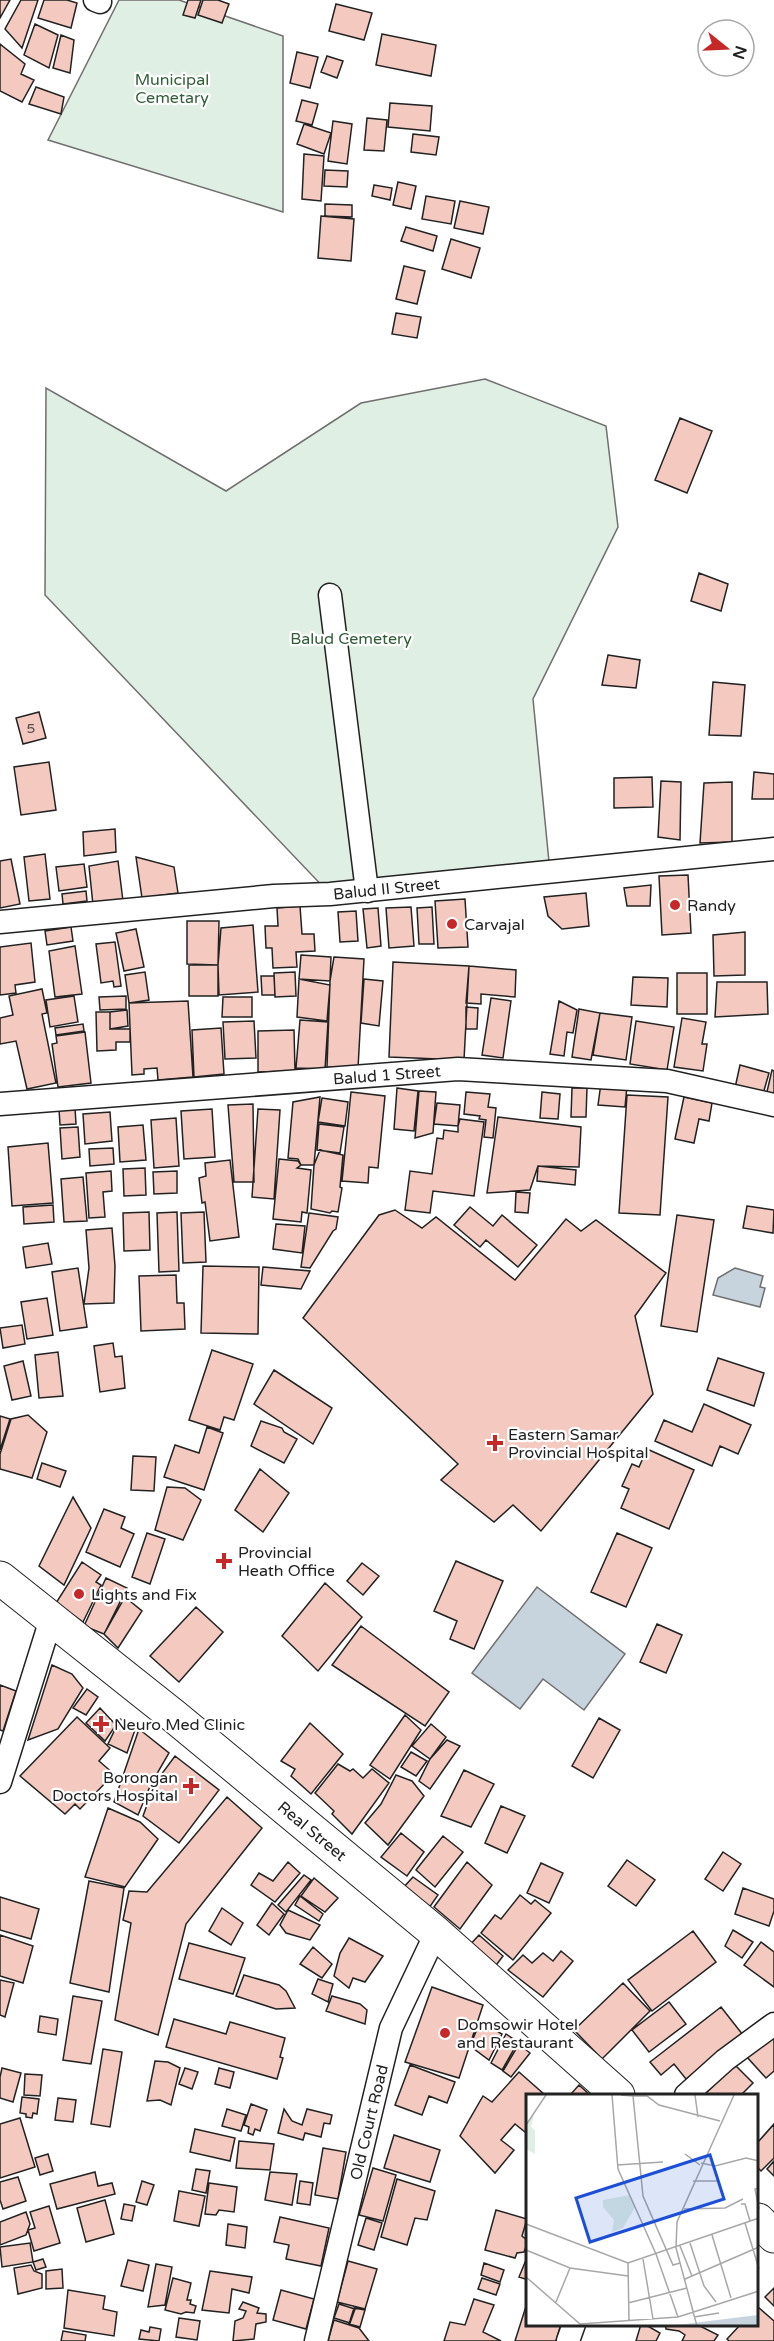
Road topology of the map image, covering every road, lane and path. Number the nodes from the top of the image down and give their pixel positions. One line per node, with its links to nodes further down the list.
1 (330, 595): 3 (street)
2 (774, 849): 3 (street, Balud II Street)
3 (367, 891): 4 (street, Balud II Street)
4 (0, 921)
5 (0, 1104): 6 (street, Balud 1 Street)
6 (774, 1105)
7 (0, 1578): 8 (main road, Real Street)
8 (51, 1619): 9 (street); 10 (main road, Real Street)
9 (0, 1782)
10 (436, 1933): 12 (main road, Real Street); 17 (street, Old Court Road)
11 (774, 2024): 13 (street)
12 (617, 2094)
13 (687, 2094)
14 (759, 2221): 15 (main road)
15 (774, 2236)
16 (574, 2326): 18 (street)
17 (316, 2341)
18 (568, 2341)

